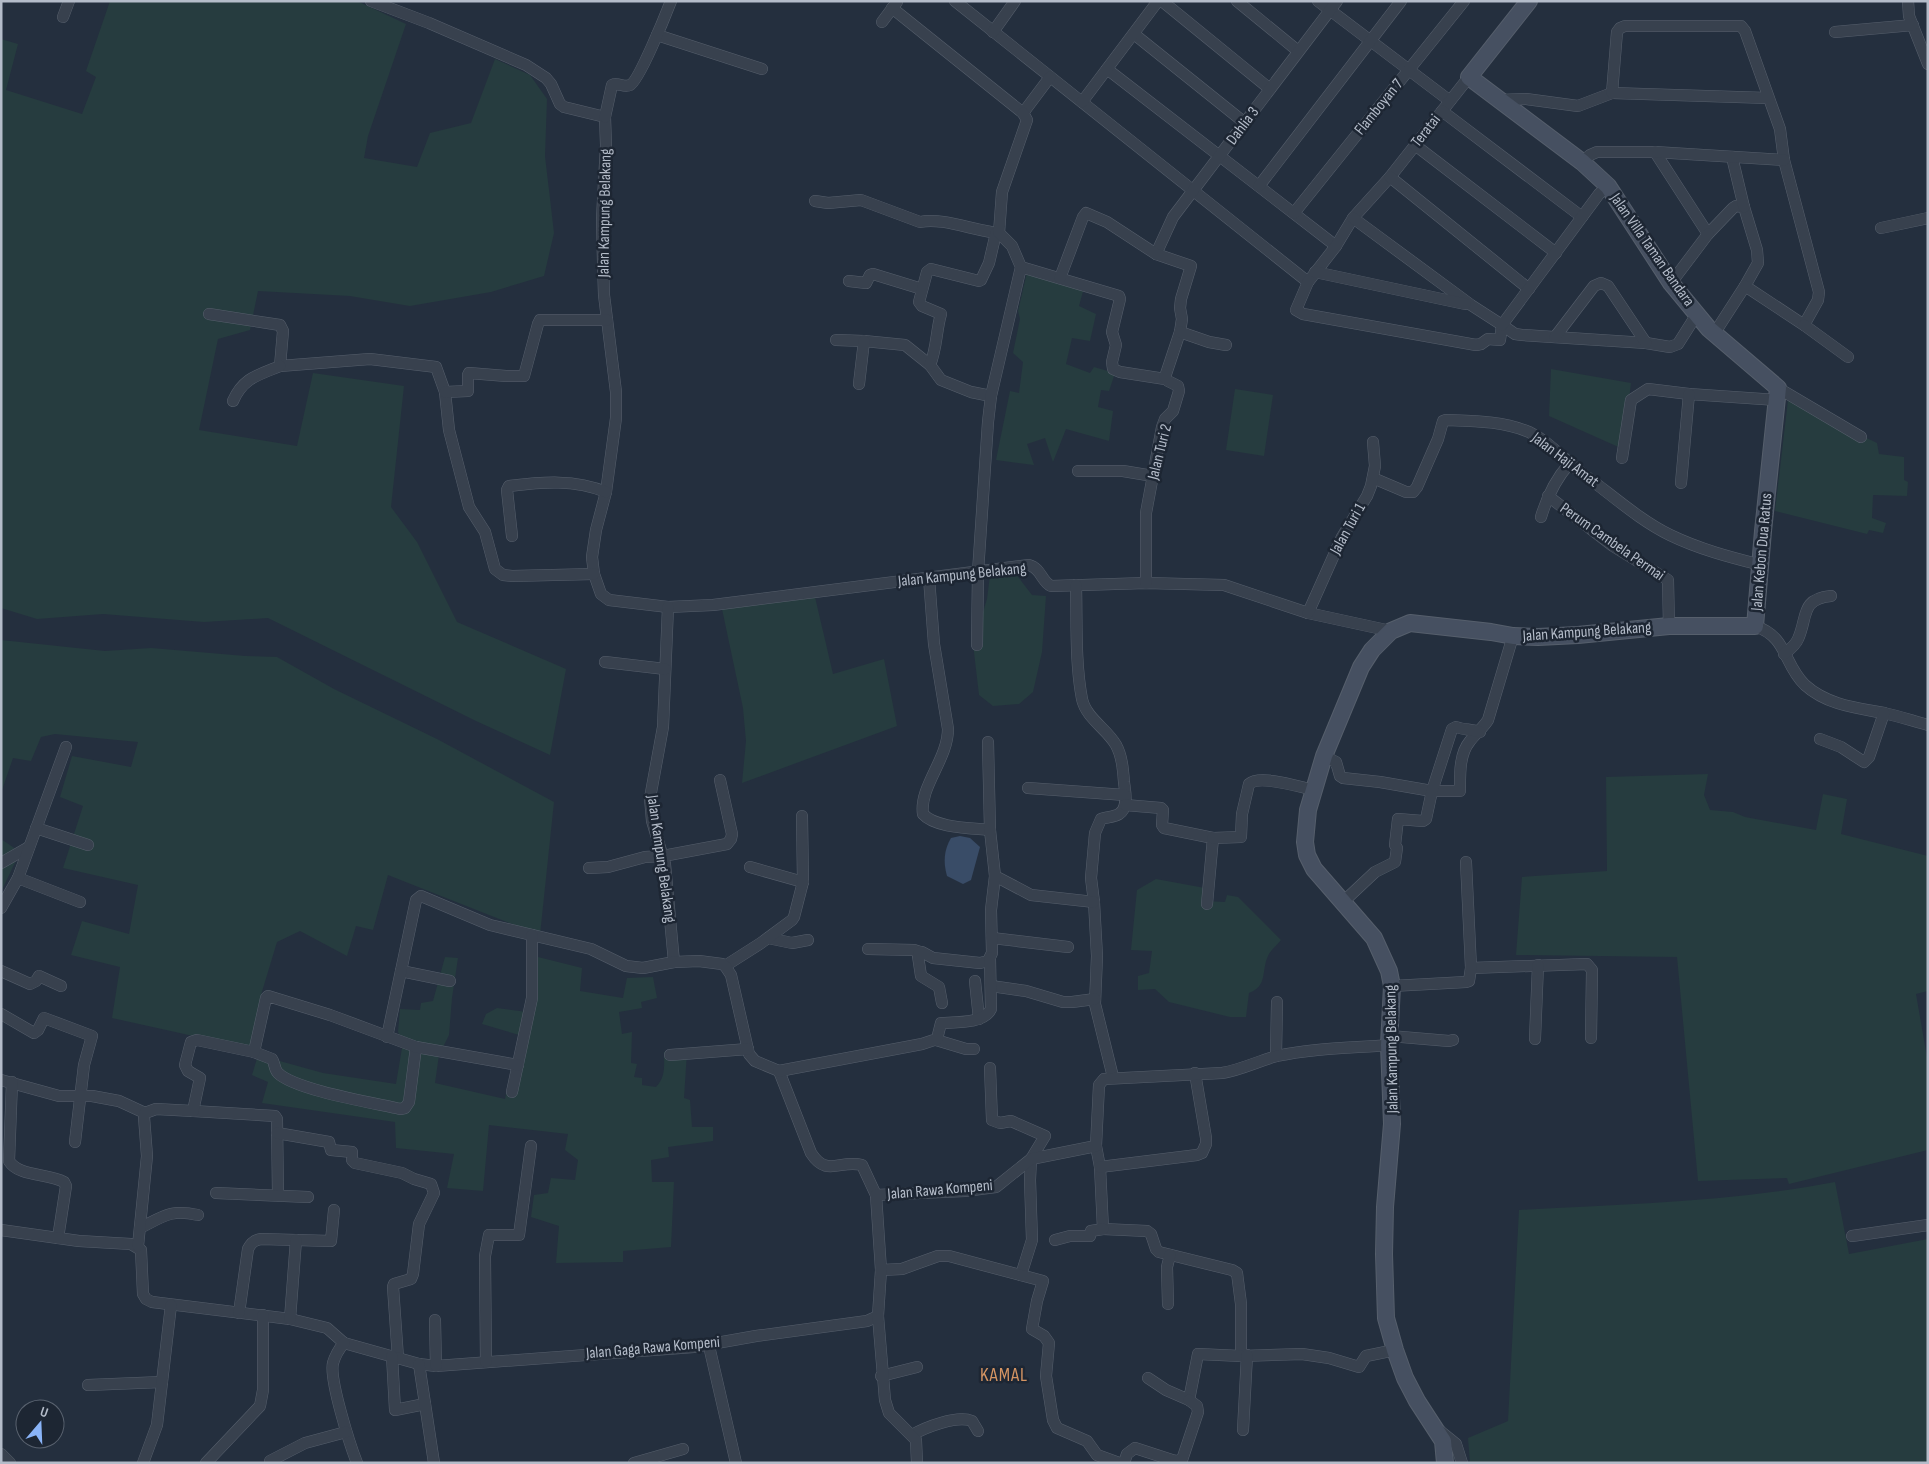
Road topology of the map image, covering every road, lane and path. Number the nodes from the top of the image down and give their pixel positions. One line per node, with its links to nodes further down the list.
1 (69, 1): 15 (street)
2 (671, 1): 21 (street)
3 (1015, 1): 18 (street)
4 (1160, 1): 20 (street); 30 (street)
5 (1237, 1): 23 (street)
6 (1318, 1): 14 (street)
7 (1401, 1): 22 (street)
8 (1464, 1): 27 (street, Flamboyan 7)
9 (1529, 1): 29 (street, Teratai)
10 (1908, 1): 17 (street)
11 (958, 2): 18 (street)
12 (378, 3): 38 (street)
13 (895, 4): 16 (street); 37 (street)
14 (1333, 6): 22 (street); 23 (street, Dahlia 3)
15 (62, 17)
16 (882, 22)
17 (1913, 25): 19 (street); 24 (street)
18 (993, 32): 28 (street)
19 (1835, 32)
20 (1134, 34): 26 (street); 39 (street)
21 (657, 35): 25 (street); 38 (street, Jalan Kampung Belakang)
22 (1371, 41): 27 (street); 47 (street)
23 (1298, 51): 30 (street, Dahlia 3)
24 (1928, 64)
25 (762, 69)
26 (1107, 69): 35 (street); 42 (street)
27 (1409, 70): 33 (street); 52 (street, Flamboyan 7)
28 (1050, 77): 35 (street); 37 (street)
29 (1469, 77): 33 (street, Teratai); 34 (street, Jalan Villa Taman Bandara)
30 (1270, 89): 39 (street, Dahlia 3)
31 (1612, 93): 32 (street); 32 (street); 34 (street)
32 (1768, 98): 44 (street)
33 (1450, 100): 36 (street, Teratai)
34 (1498, 100): 45 (street, Jalan Villa Taman Bandara)
35 (1082, 102): 49 (street)
36 (1442, 111): 40 (street, Teratai); 53 (street)
37 (1023, 113): 57 (street)
38 (605, 117): 74 (street, Jalan Kampung Belakang)
39 (1244, 123): 42 (street, Dahlia 3)
40 (1415, 145): 46 (street, Teratai); 60 (street)
41 (1655, 152): 43 (street); 45 (street); 58 (street)
42 (1220, 156): 47 (street); 49 (street, Dahlia 3)
43 (1732, 157): 44 (street); 51 (street)
44 (1784, 160): 75 (street)
45 (1582, 162): 48 (street, Jalan Villa Taman Bandara)
46 (1390, 177): 54 (street, Teratai); 70 (street)
47 (1259, 186): 52 (street)
48 (1608, 186): 53 (street); 67 (street, Jalan Villa Taman Bandara)
49 (1194, 191): 61 (street, Dahlia 3); 66 (street)
50 (815, 201): 57 (street)
51 (1744, 207): 58 (street); 68 (street)
52 (1294, 213): 59 (street)
53 (1582, 217): 60 (street)
54 (1353, 218): 59 (street, Teratai); 71 (street)
55 (1928, 218): 56 (street)
56 (1881, 228)
57 (997, 233): 62 (street); 69 (street)
58 (1708, 234): 67 (street)
59 (1336, 246): 63 (street, Teratai)
60 (1556, 253): 70 (street)
61 (1156, 254): 64 (street); 77 (street)
62 (1021, 267): 64 (street); 92 (street)
63 (1315, 272): 66 (street, Teratai); 71 (street)
64 (1060, 278): 87 (street)
65 (849, 281): 69 (street)
66 (1308, 282): 76 (street, Teratai)
67 (1671, 284): 73 (street, Jalan Villa Taman Bandara)
68 (1745, 286): 75 (street); 78 (street)
69 (922, 289): 85 (street)
70 (1529, 289): 76 (street)
71 (1471, 305): 76 (street)
72 (209, 314): 86 (street)
73 (1697, 314): 78 (street, Jalan Villa Taman Bandara); 82 (street)
74 (607, 320): 89 (street); 102 (street, Jalan Kampung Belakang)
75 (1804, 324): 84 (street)
76 (1502, 325): 79 (street)
77 (1180, 332): 83 (street); 87 (street)
78 (1714, 334): 91 (street, Jalan Villa Taman Bandara)
79 (1555, 337): 82 (street); 82 (street)
80 (836, 340): 81 (street)
81 (864, 341): 85 (street); 88 (street)
82 (1646, 343)
83 (1226, 345)
84 (1848, 358)
85 (930, 365): 92 (street)
86 (280, 366): 89 (street); 93 (street)
87 (1165, 379): 99 (street, Jalan Turi 2)
88 (859, 384)
89 (445, 392): 108 (street)
90 (1689, 394): 91 (street); 96 (street); 101 (street)
91 (1777, 394): 94 (street, Jalan Villa Taman Bandara); 106 (street, Jalan Kebon Dua Ratus)
92 (991, 396): 107 (street)
93 (233, 401)
94 (1861, 436)
95 (1373, 442): 100 (street, Jalan Turi 1)
96 (1622, 458)
97 (1568, 466): 100 (street, Jalan Haji Amat); 103 (street, Perum Cambela Permai); 106 (street, Jalan Haji Amat)
98 (1078, 471): 99 (street)
99 (1153, 476): 110 (street, Jalan Turi 2)
100 (1373, 478): 114 (street, Jalan Turi 1)
101 (1681, 483)
102 (606, 492): 105 (street); 108 (street, Jalan Kampung Belakang)
103 (1548, 496): 104 (street); 115 (street, Perum Cambela Permai)
104 (1541, 517)
105 (512, 536)
106 (1761, 565): 116 (street, Jalan Kebon Dua Ratus)
107 (978, 572): 109 (street, Jalan Kampung Belakang); 111 (street, Jalan Kampung Belakang); 119 (street)
108 (594, 574): 113 (street, Jalan Kampung Belakang)
109 (929, 578): 113 (street, Jalan Kampung Belakang); 137 (street)
110 (1146, 583): 111 (street, Jalan Kampung Belakang); 114 (street, Jalan Kampung Belakang)
111 (1076, 585): 134 (street)
112 (1831, 596): 120 (street)
113 (668, 607): 122 (street, Jalan Kampung Belakang)
114 (1308, 614): 117 (street, Jalan Kampung Belakang)
115 (1669, 626): 116 (street, Jalan Kampung Belakang); 118 (street, Jalan Kampung Belakang)
116 (1755, 626): 120 (street, Jalan Kebon Dua Ratus)
117 (1390, 631): 118 (street, Jalan Kampung Belakang); 129 (street, Jalan Kampung Belakang)
118 (1513, 636): 125 (street)
119 (976, 645)
120 (1784, 654): 123 (street, Jalan Kebon Dua Ratus)
121 (604, 662): 122 (street)
122 (665, 669): 141 (street, Jalan Kampung Belakang)
123 (1884, 713): 124 (street, Jalan Kebon Dua Ratus); 126 (street)
124 (1928, 725)
125 (1480, 732): 133 (street); 133 (street)
126 (1820, 739)
127 (988, 742): 137 (street)
128 (66, 747): 136 (street)
129 (1324, 756): 132 (street, Jalan Kampung Belakang); 133 (street)
130 (720, 780): 141 (street)
131 (1028, 788): 134 (street)
132 (1314, 790): 138 (street); 151 (street, Jalan Kampung Belakang)
133 (1432, 790): 151 (street)
134 (1125, 800): 138 (street); 150 (street)
135 (802, 816): 148 (street)
136 (36, 828): 139 (street); 140 (street)
137 (990, 830): 146 (street)
138 (1213, 838): 152 (street)
139 (88, 845)
140 (29, 847): 143 (street); 147 (street)
141 (663, 856): 145 (street); 162 (street, Jalan Kampung Belakang)
142 (1466, 862): 165 (street)
143 (1, 863)
144 (750, 867): 148 (street)
145 (589, 868)
146 (995, 876): 150 (street); 156 (street)
147 (18, 878): 149 (street); 153 (street)
148 (803, 882): 155 (street)
149 (80, 902)
150 (1094, 902): 173 (street)
151 (1343, 902): 172 (street, Jalan Kampung Belakang)
152 (1207, 904)
153 (1, 908)
154 (535, 936): 162 (street); 166 (street); 190 (street)
155 (768, 938): 157 (street); 164 (street)
156 (992, 938): 159 (street); 161 (street)
157 (808, 940)
158 (868, 948): 160 (street)
159 (1068, 948)
160 (920, 952): 161 (street); 175 (street)
161 (990, 958): 171 (street)
162 (674, 962): 164 (street)
163 (1538, 965): 165 (street); 179 (street); 180 (street)
164 (725, 966): 185 (street)
165 (1470, 968): 172 (street)
166 (401, 970): 168 (street); 178 (street)
167 (1, 971): 170 (street)
168 (450, 981)
169 (975, 981): 177 (street)
170 (61, 986)
171 (991, 986): 173 (street); 177 (street)
172 (1392, 986): 182 (street, Jalan Kampung Belakang)
173 (1095, 999): 194 (street)
174 (1277, 1002): 189 (street)
175 (942, 1003)
176 (1, 1014): 197 (street)
177 (979, 1019): 181 (street)
178 (387, 1037): 184 (street); 187 (street)
179 (1591, 1038)
180 (1535, 1039)
181 (936, 1040): 186 (street); 192 (street)
182 (1389, 1040): 183 (street); 189 (street); 233 (street, Jalan Kampung Belakang)
183 (1453, 1040)
184 (416, 1047): 187 (street); 190 (street)
185 (748, 1049): 188 (street); 192 (street)
186 (974, 1049)
187 (254, 1052): 198 (street)
188 (670, 1055)
189 (1276, 1056): 193 (street)
190 (518, 1065): 196 (street)
191 (990, 1068): 204 (street)
192 (778, 1071): 208 (street)
193 (1194, 1073): 194 (street); 205 (street)
194 (1113, 1077): 203 (street)
195 (6, 1081): 197 (street); 217 (street)
196 (512, 1092)
197 (80, 1097): 199 (street); 201 (street)
198 (193, 1110): 199 (street); 200 (street)
199 (145, 1113): 213 (street, Jalan Gaga Rawa Kompeni)
200 (277, 1133): 207 (street); 235 (street)
201 (76, 1142)
202 (531, 1146): 236 (street)
203 (1096, 1146): 204 (street, Jalan Rawa Kompeni); 205 (street)
204 (1031, 1159): 208 (street, Jalan Rawa Kompeni); 223 (street)
205 (1100, 1167): 214 (street)
206 (216, 1193): 207 (street)
207 (278, 1195): 209 (street)
208 (876, 1195): 222 (street, Jalan Rawa Kompeni)
209 (308, 1197)
210 (334, 1210): 218 (street)
211 (198, 1215): 213 (street)
212 (1928, 1224): 216 (street)
213 (140, 1228): 220 (street, Jalan Gaga Rawa Kompeni)
214 (1103, 1229): 219 (street); 221 (street)
215 (1, 1230): 217 (street)
216 (1852, 1236)
217 (58, 1238): 220 (street)
218 (296, 1240): 226 (street); 229 (street)
219 (1055, 1240)
220 (138, 1246): 225 (street, Jalan Gaga Rawa Kompeni)
221 (1170, 1254): 224 (street); 234 (street)
222 (881, 1270): 223 (street); 228 (street, Jalan Rawa Kompeni)
223 (1021, 1275): 262 (street)
224 (1168, 1304)
225 (171, 1305): 226 (street, Jalan Gaga Rawa Kompeni); 242 (street)
226 (239, 1313): 227 (street, Jalan Gaga Rawa Kompeni)
227 (263, 1315): 229 (street, Jalan Gaga Rawa Kompeni); 256 (street)
228 (878, 1316): 232 (street, Jalan Gaga Rawa Kompeni); 240 (street, Jalan Rawa Kompeni)
229 (290, 1319): 231 (street, Jalan Gaga Rawa Kompeni)
230 (435, 1320): 238 (street)
231 (344, 1343): 235 (street, Jalan Gaga Rawa Kompeni); 247 (street)
232 (709, 1346): 236 (street, Jalan Gaga Rawa Kompeni); 260 (street)
233 (1395, 1350): 234 (street); 249 (street, Jalan Kampung Belakang)
234 (1244, 1356): 244 (street); 246 (street)
235 (395, 1357): 237 (street, Jalan Gaga Rawa Kompeni); 245 (street)
236 (486, 1362): 238 (street, Jalan Gaga Rawa Kompeni)
237 (419, 1364): 238 (street, Jalan Gaga Rawa Kompeni); 245 (street)
238 (436, 1366)
239 (917, 1367): 240 (street)
240 (881, 1376): 250 (street, Jalan Rawa Kompeni)
241 (1148, 1378): 244 (street)
242 (162, 1382): 243 (street); 255 (street)
243 (88, 1385)
244 (1189, 1400): 263 (street)
245 (425, 1404): 258 (street)
246 (1243, 1430)
247 (346, 1432): 253 (street); 257 (street)
248 (978, 1432): 250 (street)
249 (1439, 1434): 264 (street); 265 (street)
250 (912, 1435): 261 (street)
251 (683, 1449): 259 (street)
252 (1, 1454): 254 (street)
253 (270, 1461)
254 (10, 1463)
255 (143, 1463)
256 (206, 1463)
257 (357, 1463)
258 (434, 1463)
259 (634, 1463)
260 (736, 1463)
261 (917, 1463)
262 (1119, 1463)
263 (1124, 1463)
264 (1446, 1463)
265 (1462, 1463)

